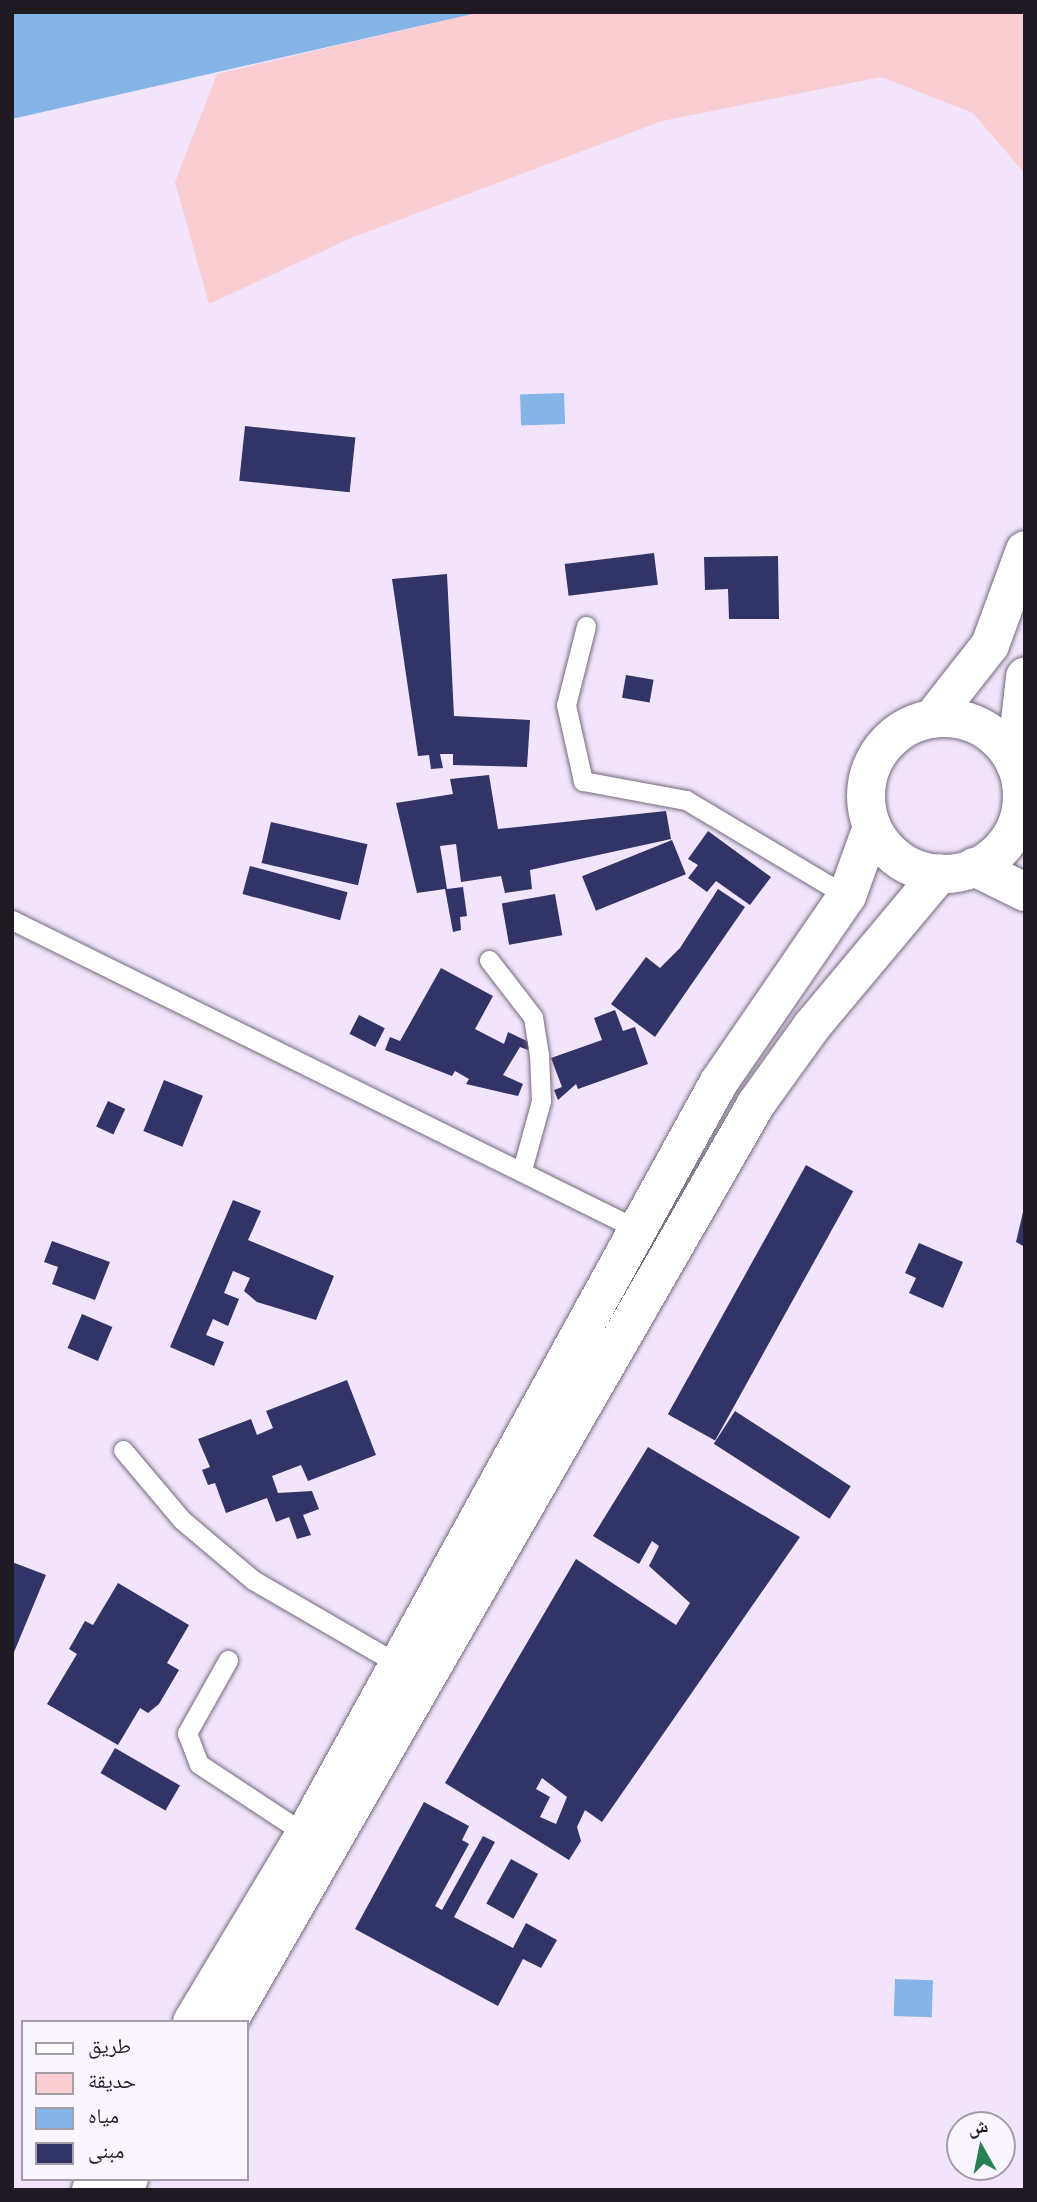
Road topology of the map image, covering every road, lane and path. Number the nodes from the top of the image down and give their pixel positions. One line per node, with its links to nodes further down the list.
1 (1025, 551): 4 (main road)
2 (586, 626): 9 (lane)
3 (1025, 677): 5 (main road)
4 (932, 719): 5 (main road); 6 (main road)
5 (1020, 781): 7 (main road)
6 (872, 827): 7 (main road); 9 (main road)
7 (957, 870): 8 (main road); 19 (main road)
8 (1025, 892)
9 (847, 896): 13 (main road)
10 (12, 920): 12 (lane)
11 (489, 960): 12 (lane)
12 (522, 1170): 13 (lane)
13 (637, 1229): 16 (main road)
14 (123, 1450): 16 (lane)
15 (228, 1660): 17 (lane)
16 (398, 1664): 17 (main road)
17 (305, 1833): 18 (main road)
18 (193, 2020)
19 (229, 2020)

